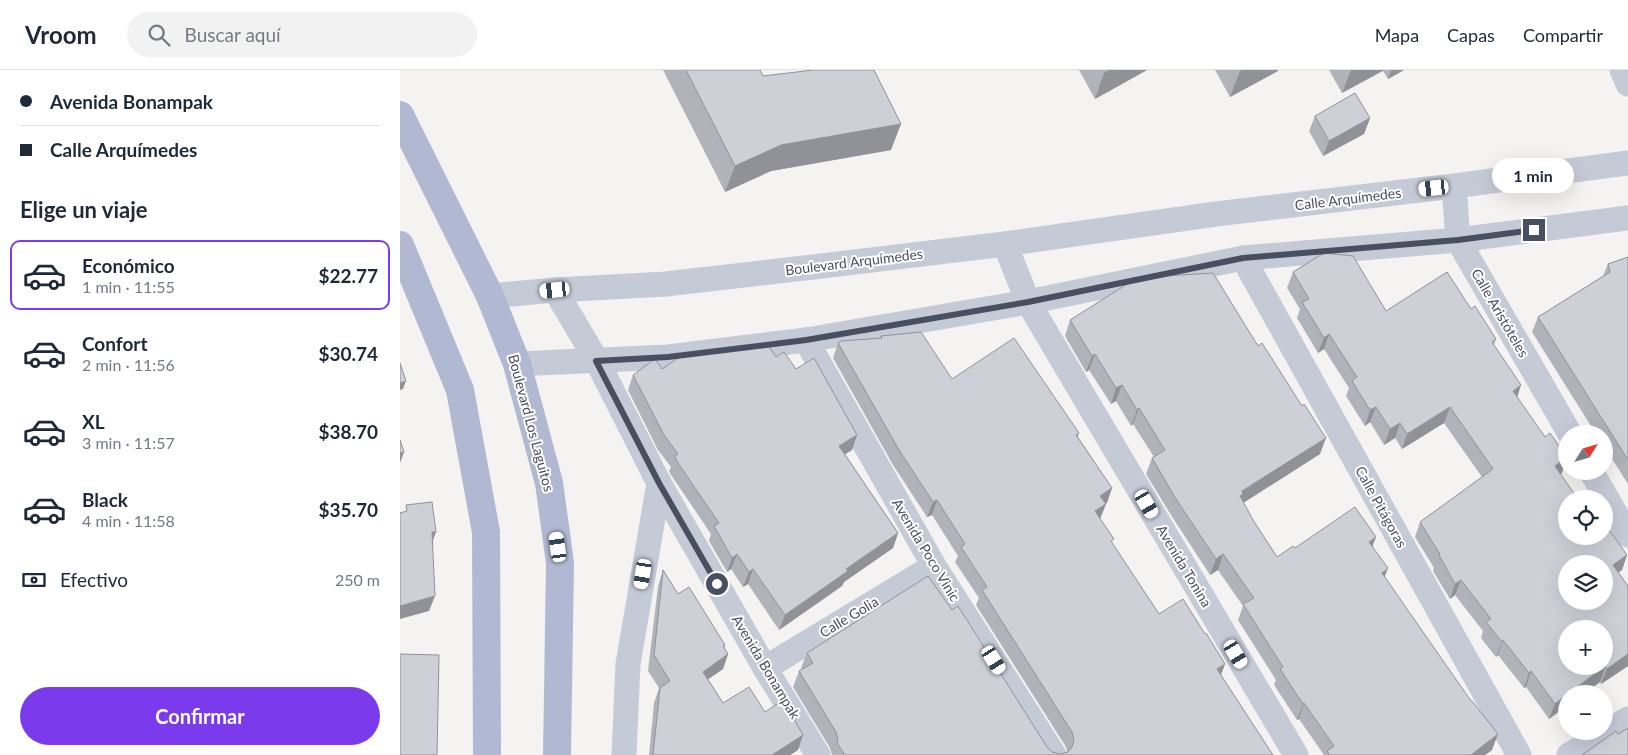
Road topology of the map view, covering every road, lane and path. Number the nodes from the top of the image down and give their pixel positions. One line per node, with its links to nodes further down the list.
1 (1622, 70): 2 (street)
2 (1628, 84)
3 (400, 115): 13 (main road, Boulevard Los Laguitos)
4 (1628, 163): 5 (street, Calle Arquímedes)
5 (1454, 186): 6 (street, Calle Arquímedes); 8 (street, Calle Aristóteles)
6 (1216, 214): 9 (street, Boulevard Arquímedes)
7 (1628, 218): 8 (street)
8 (1458, 240): 11 (street); 18 (street, Calle Aristóteles)
9 (1005, 244): 12 (street, Boulevard Arquímedes); 14 (street, Avenida Tonina)
10 (400, 245): 25 (main road)
11 (1243, 258): 14 (street); 31 (street, Calle Pitágoras)
12 (555, 290): 13 (street, Boulevard Arquímedes); 16 (street, Avenida Bonampak)
13 (490, 296): 17 (main road, Boulevard Los Laguitos)
14 (1028, 302): 15 (street); 30 (street, Avenida Tonina)
15 (806, 340): 16 (street); 22 (street, Avenida Poco Vinic)
16 (596, 361): 17 (street); 20 (street, Avenida Bonampak)
17 (517, 364): 26 (main road, Boulevard Los Laguitos)
18 (1565, 425)
19 (1596, 480): 21 (street)
20 (659, 483): 23 (street, Avenida Bonampak); 27 (street)
21 (1628, 535)
22 (934, 566): 23 (street, Calle Golia); 29 (street, Avenida Poco Vinic)
23 (765, 668): 28 (street, Avenida Bonampak)
24 (1628, 718): 32 (street)
25 (487, 755)
26 (556, 755)
27 (624, 755)
28 (818, 755)
29 (1054, 755)
30 (1296, 755)
31 (1519, 755)
32 (1569, 755)

